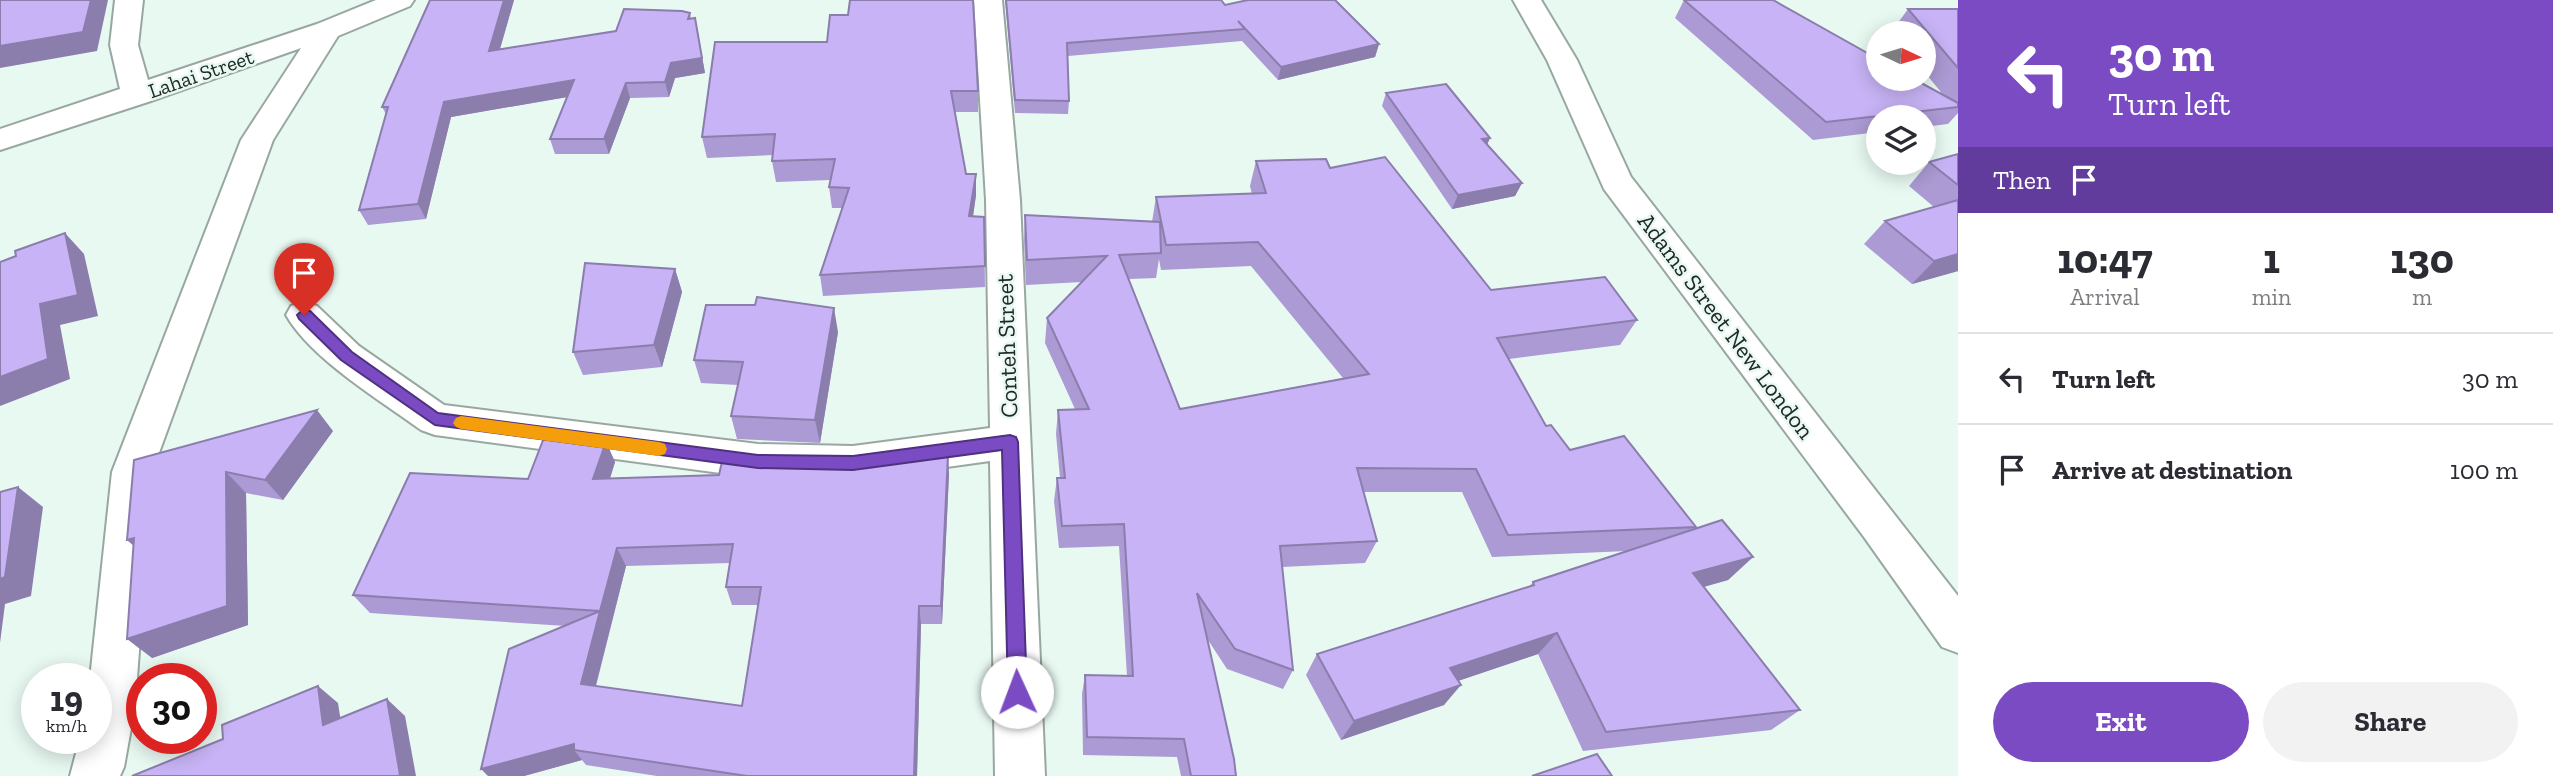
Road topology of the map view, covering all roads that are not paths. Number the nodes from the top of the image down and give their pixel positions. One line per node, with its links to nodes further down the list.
1 (129, 0): 6 (street)
2 (400, 0): 5 (street, Lahai Street)
3 (988, 0): 9 (street, Conteh Street)
4 (1527, 0): 10 (street, Adams Street New London)
5 (327, 30): 6 (street, Lahai Street); 11 (street)
6 (137, 96): 7 (street, Lahai Street)
7 (0, 140)
8 (304, 315): 9 (street)
9 (1010, 442): 12 (street, Conteh Street)
10 (1958, 632)
11 (95, 776)
12 (1020, 776)

